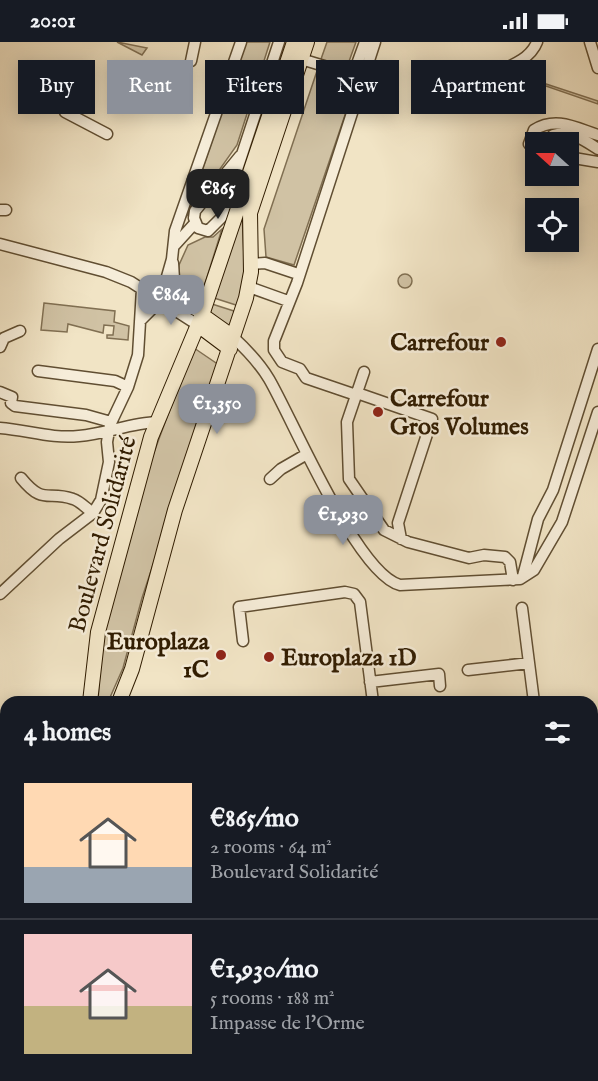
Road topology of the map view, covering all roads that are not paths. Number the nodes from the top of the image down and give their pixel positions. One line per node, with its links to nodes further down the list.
1 (195, 42): 11 (street)
2 (241, 42): 25 (street)
3 (279, 42): 20 (street)
4 (294, 42): 33 (main road, Boulevard Solidarité)
5 (307, 42): 10 (main road)
6 (365, 42): 10 (street)
7 (375, 42): 28 (street)
8 (537, 42): 12 (street)
9 (590, 42): 13 (street)
10 (301, 59): 27 (main road)
11 (191, 60)
12 (520, 60)
13 (598, 68)
14 (69, 114): 16 (street)
15 (533, 132): 17 (street)
16 (107, 134)
17 (598, 135)
18 (579, 138): 19 (street)
19 (598, 149)
20 (240, 156): 23 (street); 23 (street)
21 (579, 159): 22 (street)
22 (598, 162)
23 (195, 223): 25 (street)
24 (0, 244): 30 (street)
25 (175, 245): 26 (street)
26 (172, 259): 31 (street); 33 (street)
27 (250, 264): 28 (street); 29 (main road)
28 (298, 275): 32 (street)
29 (249, 287): 32 (street); 36 (main road)
30 (142, 289): 31 (street); 34 (street)
31 (160, 301): 33 (street); 34 (street)
32 (288, 301): 43 (street)
33 (200, 320): 36 (main road); 45 (main road, Boulevard Solidarité)
34 (140, 321): 41 (street)
35 (20, 331): 37 (street)
36 (232, 343): 48 (street); 62 (main road)
37 (0, 347)
38 (598, 349): 53 (street)
39 (38, 371): 41 (street)
40 (364, 372): 43 (street)
41 (128, 387): 46 (street)
42 (0, 392): 46 (street)
43 (357, 394): 52 (street); 52 (street)
44 (598, 412): 53 (street)
45 (157, 422): 46 (street); 61 (main road, Boulevard Solidarité)
46 (110, 427): 47 (street); 51 (street)
47 (0, 428)
48 (307, 454): 50 (street); 53 (street)
49 (21, 478): 51 (street)
50 (270, 479)
51 (93, 513): 54 (street)
52 (400, 539): 53 (street)
53 (519, 578)
54 (0, 594)
55 (522, 608): 57 (street)
56 (243, 641): 59 (street)
57 (529, 663): 58 (street); 64 (street)
58 (468, 670)
59 (371, 685): 60 (street); 63 (street)
60 (440, 686)
61 (91, 696)
62 (121, 696)
63 (372, 696)
64 (533, 696)

